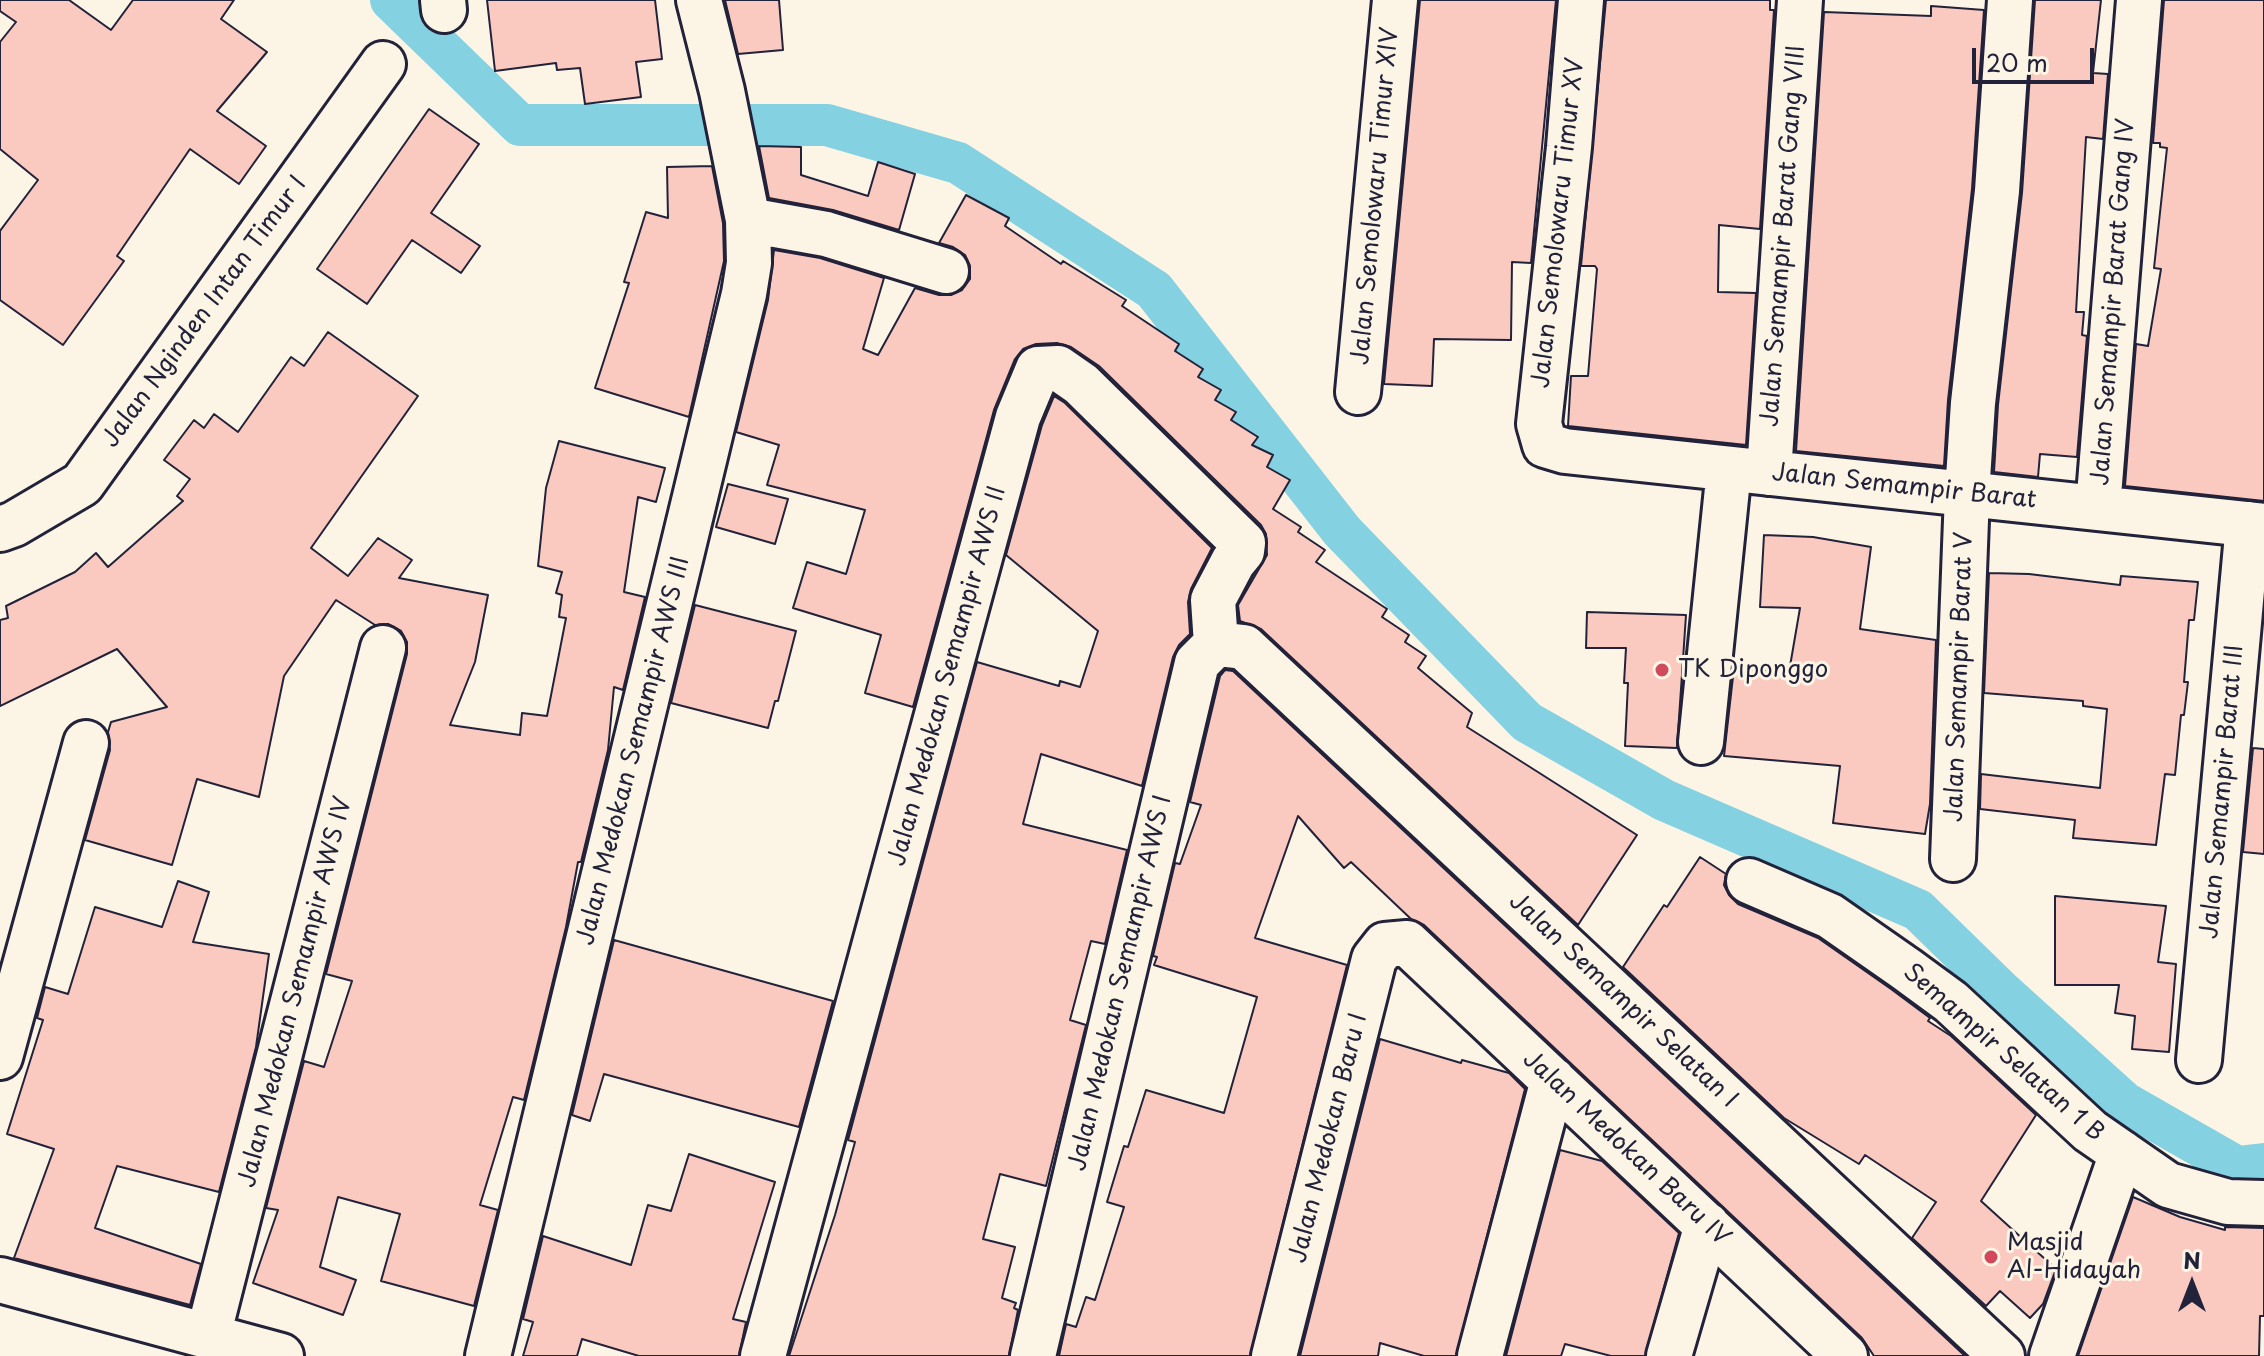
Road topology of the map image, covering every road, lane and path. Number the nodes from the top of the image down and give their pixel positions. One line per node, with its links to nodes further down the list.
1 (699, 0): 8 (street, Jalan Medokan Semampir AWS III)
2 (1395, 0): 10 (street, Jalan Semolowaru Timur XIV)
3 (1581, 0): 11 (street, Jalan Semolowaru Timur XV)
4 (1800, 0): 12 (street, Jalan Semampir Barat Gang VIII)
5 (2010, 0): 13 (street, Jalan Semampir Barat V)
6 (2139, 0): 14 (street, Jalan Semampir Barat Gang IV)
7 (383, 64): 16 (street, Jalan Nginden Intan Timur I)
8 (748, 220): 9 (street); 33 (street, Jalan Medokan Semampir AWS III)
9 (946, 271)
10 (1358, 392)
11 (1545, 445): 12 (street, Jalan Semampir Barat)
12 (1749, 471): 13 (street, Jalan Semampir Barat); 19 (street, Jalan Semampir Barat Gang VIII)
13 (1967, 494): 14 (street, Jalan Semampir Barat); 21 (street, Jalan Semampir Barat V)
14 (2098, 508): 15 (street, Jalan Semampir Barat)
15 (2256, 525): 25 (street, Jalan Semampir Barat III)
16 (0, 529)
17 (1230, 646): 34 (street, Jalan Medokan Semampir AWS II); 35 (street, Jalan Medokan Semampir AWS I); 40 (street, Jalan Semampir Selatan I)
18 (383, 648): 31 (street, Jalan Medokan Semampir AWS IV)
19 (1701, 742)
20 (86, 743): 24 (street)
21 (1953, 859)
22 (1749, 881): 27 (street, Semampir Selatan 1 B)
23 (1407, 943): 26 (street, Jalan Medokan Baru IV); 36 (street, Jalan Medokan Baru I)
24 (0, 1057)
25 (2199, 1060)
26 (1553, 1080): 29 (street, Jalan Medokan Baru IV); 37 (street)
27 (2122, 1153): 28 (street, Semampir Selatan 1 B); 41 (street)
28 (2264, 1203)
29 (1707, 1225): 38 (street); 39 (street, Jalan Medokan Baru IV)
30 (0, 1280): 31 (street)
31 (208, 1336): 32 (street)
32 (281, 1356)
33 (488, 1356)
34 (763, 1356)
35 (1033, 1356)
36 (1274, 1356)
37 (1480, 1356)
38 (1669, 1356)
39 (1845, 1356)
40 (2002, 1356)
41 (2052, 1356)

